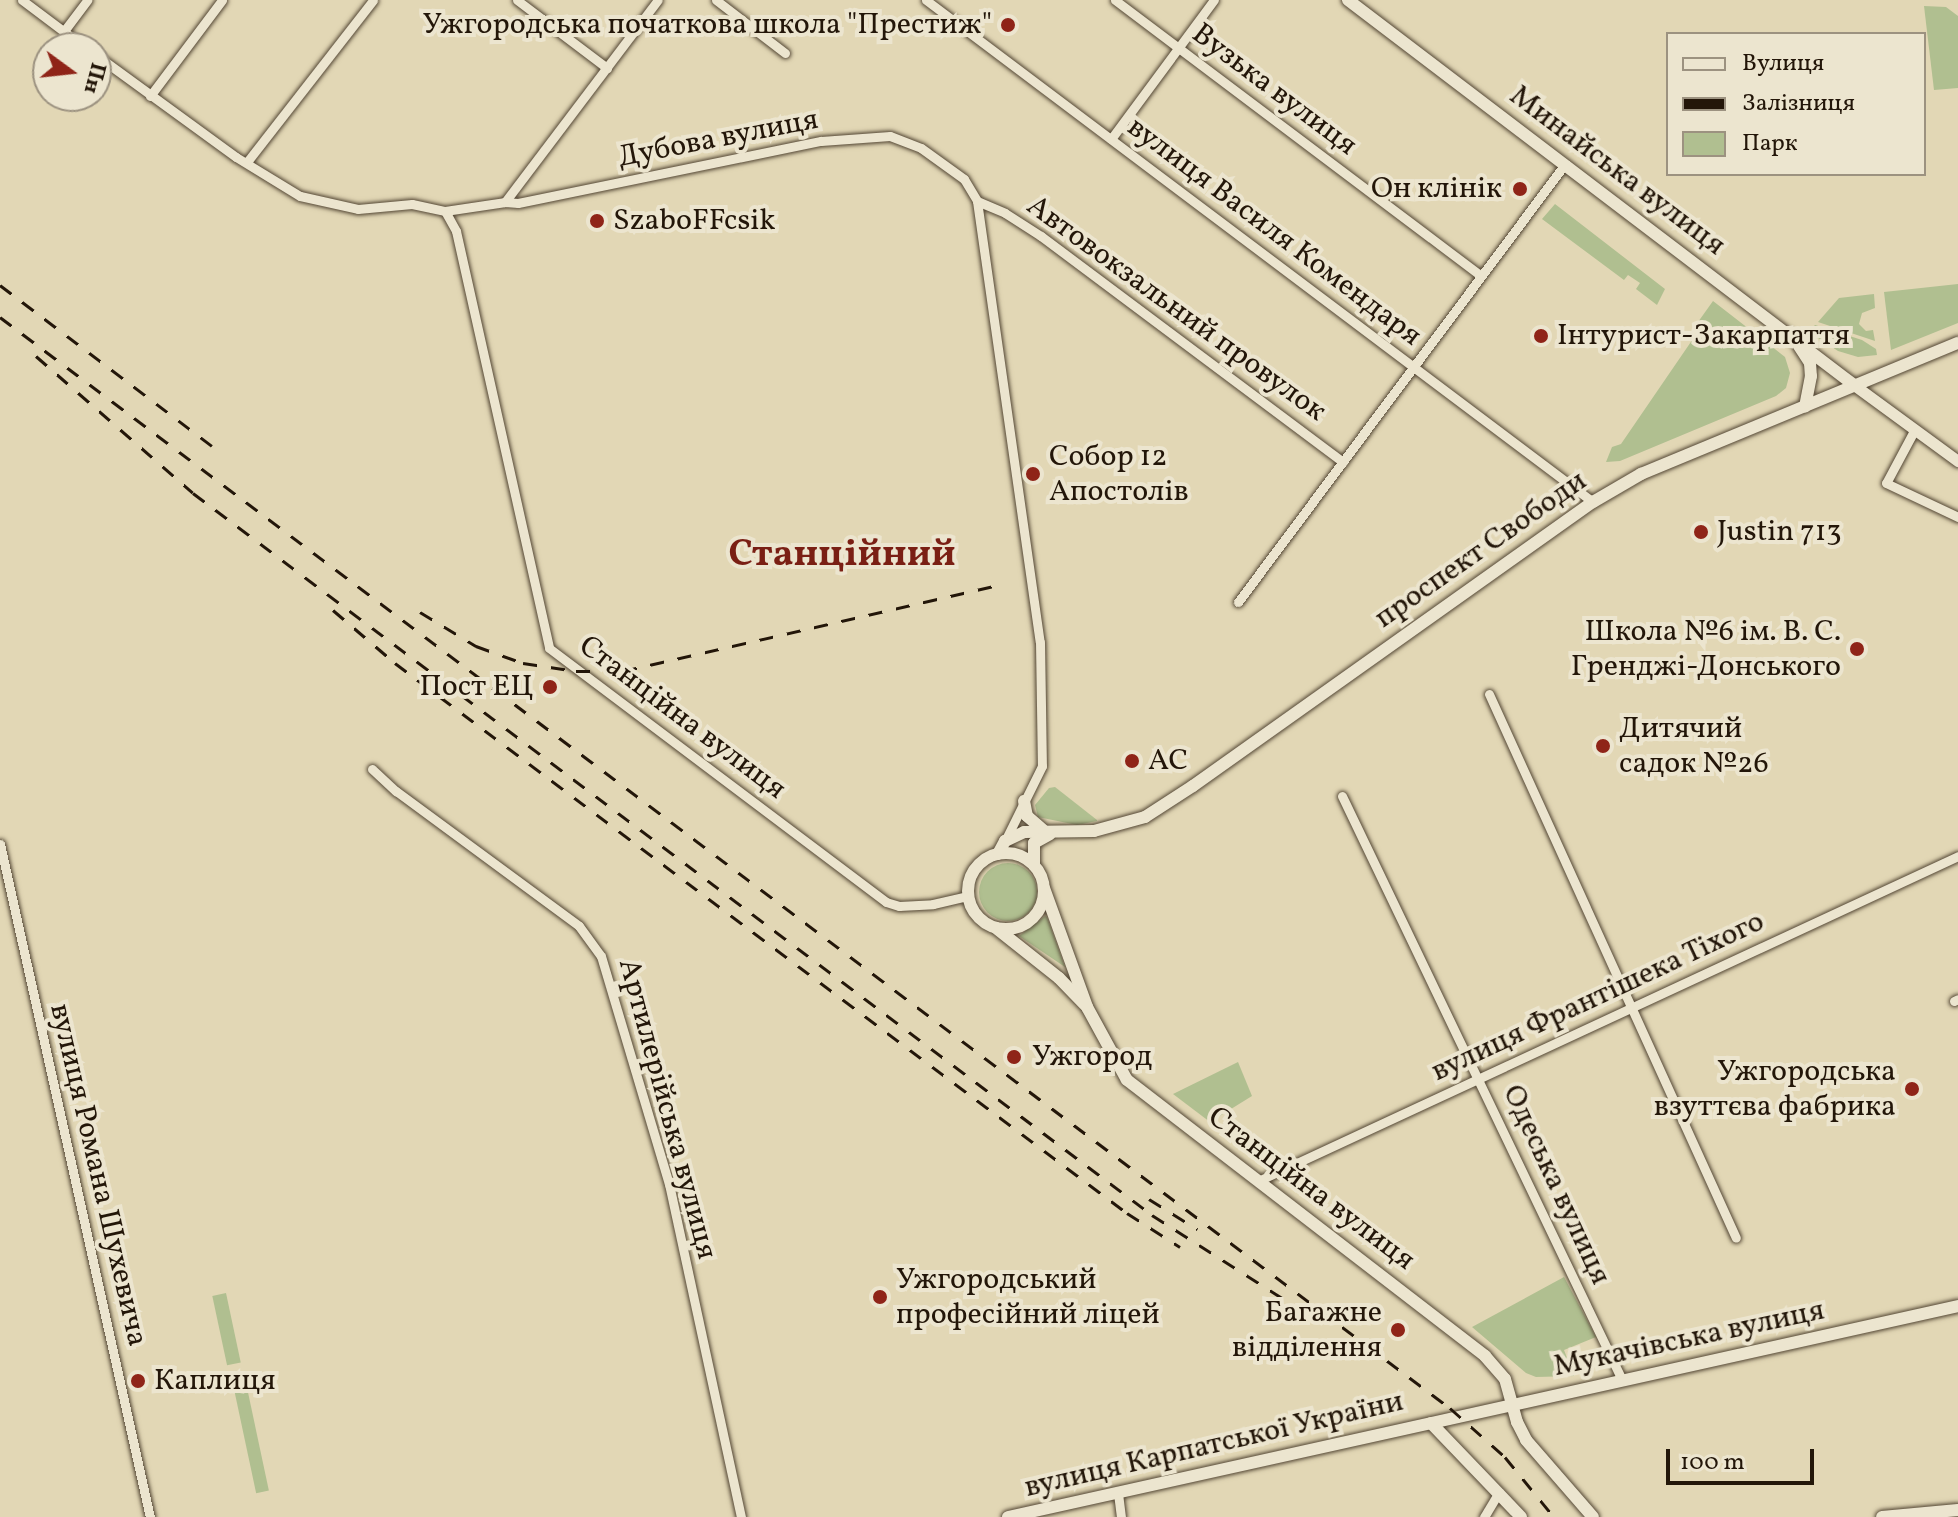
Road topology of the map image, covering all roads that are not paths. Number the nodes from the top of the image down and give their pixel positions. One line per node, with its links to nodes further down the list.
1 (22, 0): 12 (street)
2 (87, 0): 12 (street)
3 (222, 0): 17 (street)
4 (373, 0): 19 (street)
5 (517, 0): 16 (street)
6 (658, 0): 16 (street)
7 (716, 0): 14 (street)
8 (926, 0): 18 (street, вулиця Василя Комендаря)
9 (1115, 0): 13 (street, Вузька вулиця)
10 (1214, 0): 13 (street)
11 (1348, 0): 20 (main road, Минайська вулиця)
12 (64, 31)
13 (1178, 48): 18 (street); 24 (street, Вузька вулиця)
14 (785, 53)
15 (112, 67): 17 (street, Дубова вулиця)
16 (607, 68): 22 (street)
17 (150, 96): 19 (street, Дубова вулиця)
18 (1111, 139): 27 (street, вулиця Василя Комендаря)
19 (247, 162): 23 (street, Дубова вулиця)
20 (1565, 164): 24 (street); 25 (main road, Минайська вулиця)
21 (977, 201): 22 (street, Дубова вулиця); 32 (street, Автовокзальний провулок); 39 (street)
22 (505, 202): 23 (street, Дубова вулиця)
23 (445, 211): 48 (street, Станційна вулиця)
24 (1481, 276): 27 (street)
25 (1796, 340): 28 (main road, Минайська вулиця); 29 (main road)
26 (1958, 343): 28 (main road, проспект Свободи)
27 (1414, 367): 32 (street); 33 (street, вулиця Василя Комендаря)
28 (1854, 385): 29 (main road, проспект Свободи); 30 (street)
29 (1805, 406): 33 (main road, проспект Свободи)
30 (1915, 429): 31 (street); 34 (street)
31 (1958, 461)
32 (1343, 462): 35 (street)
33 (1593, 502): 41 (main road, проспект Свободи)
34 (1958, 517)
35 (1238, 602)
36 (1489, 694): 51 (street)
37 (372, 769): 64 (street, Артилерійська вулиця)
38 (1342, 796): 52 (street, Одеська вулиця)
39 (1024, 801): 40 (main road); 42 (street)
40 (1043, 830): 41 (main road, проспект Свободи); 42 (main road, проспект Свободи)
41 (1057, 833): 46 (main road)
42 (1005, 841): 44 (main road)
43 (0, 844): 63 (street, вулиця Романа Шухевича)
44 (998, 854): 46 (main road); 48 (main road)
45 (1958, 856): 51 (street, вулиця Франтішека Тіхого)
46 (1034, 865): 47 (main road)
47 (1044, 888): 49 (main road); 50 (main road, Станційна вулиця)
48 (968, 896): 49 (main road)
49 (996, 928): 50 (main road, Станційна вулиця)
50 (1087, 1007): 53 (main road, Станційна вулиця)
51 (1630, 1009): 52 (street, вулиця Франтішека Тіхого); 54 (street)
52 (1478, 1078): 53 (street, вулиця Франтішека Тіхого); 56 (street, Одеська вулиця)
53 (1258, 1181): 57 (main road, Станційна вулиця)
54 (1736, 1238)
55 (1958, 1306): 56 (main road, Мукачівська вулиця)
56 (1622, 1380): 57 (main road, Мукачівська вулиця)
57 (1513, 1404): 58 (main road, Мукачівська вулиця); 68 (main road, Станційна вулиця)
58 (1431, 1423): 59 (main road); 60 (main road, вулиця Карпатської України)
59 (1499, 1492): 66 (street); 67 (main road)
60 (1118, 1493): 62 (main road, вулиця Карпатської України); 65 (street)
61 (1958, 1510): 69 (main road)
62 (1017, 1516)
63 (150, 1517)
64 (741, 1517)
65 (1121, 1517)
66 (1484, 1517)
67 (1521, 1517)
68 (1593, 1517)
69 (1882, 1517)

